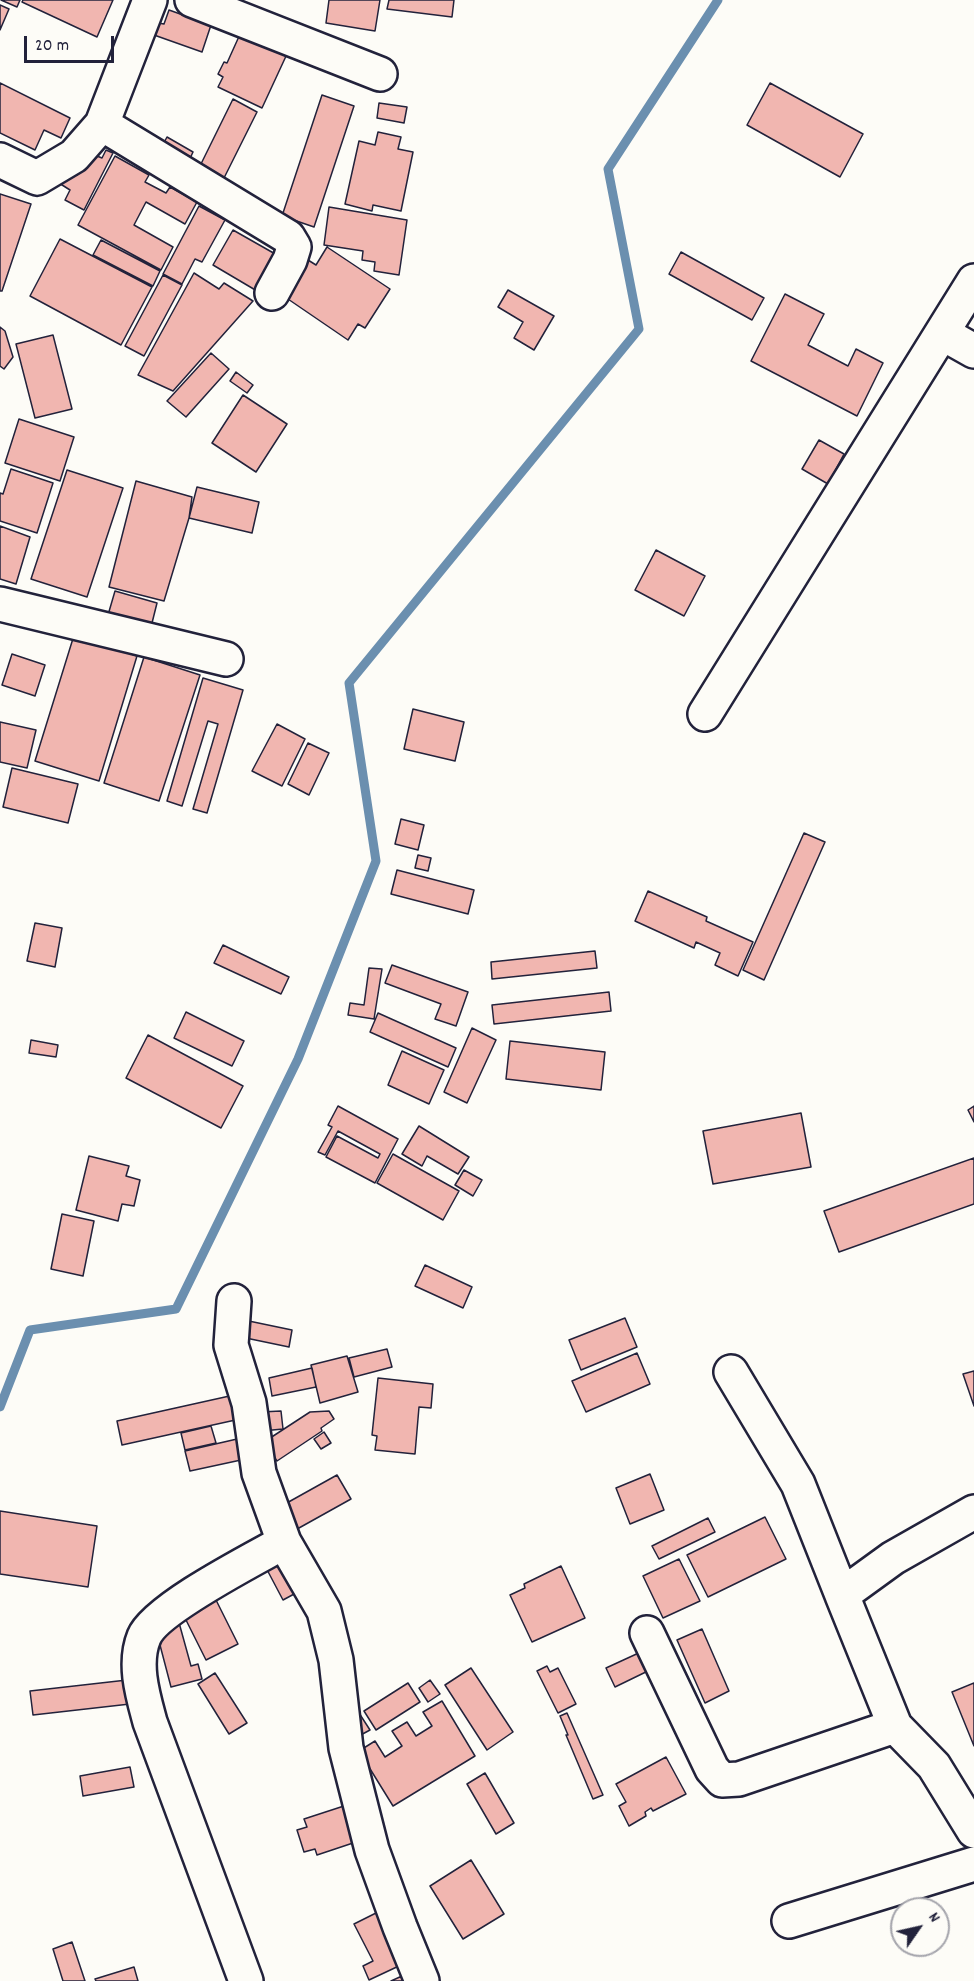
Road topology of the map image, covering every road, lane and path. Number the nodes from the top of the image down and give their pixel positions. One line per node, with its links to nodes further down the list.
1 (150, 0): 4 (street)
2 (192, 0): 3 (street)
3 (380, 74)
4 (102, 124): 5 (street); 7 (street)
5 (0, 160)
6 (974, 281): 8 (street)
7 (273, 293)
8 (942, 333): 9 (street); 12 (street)
9 (974, 351)
10 (0, 604): 11 (street)
11 (226, 659)
12 (705, 714)
13 (234, 1300): 16 (street)
14 (731, 1372): 17 (street)
15 (974, 1512): 17 (street)
16 (284, 1542): 23 (street); 24 (street)
17 (842, 1595): 19 (street)
18 (647, 1634): 19 (street)
19 (895, 1726): 20 (street)
20 (974, 1831)
21 (974, 1864): 22 (street)
22 (789, 1921)
23 (246, 1981)
24 (422, 1981)

